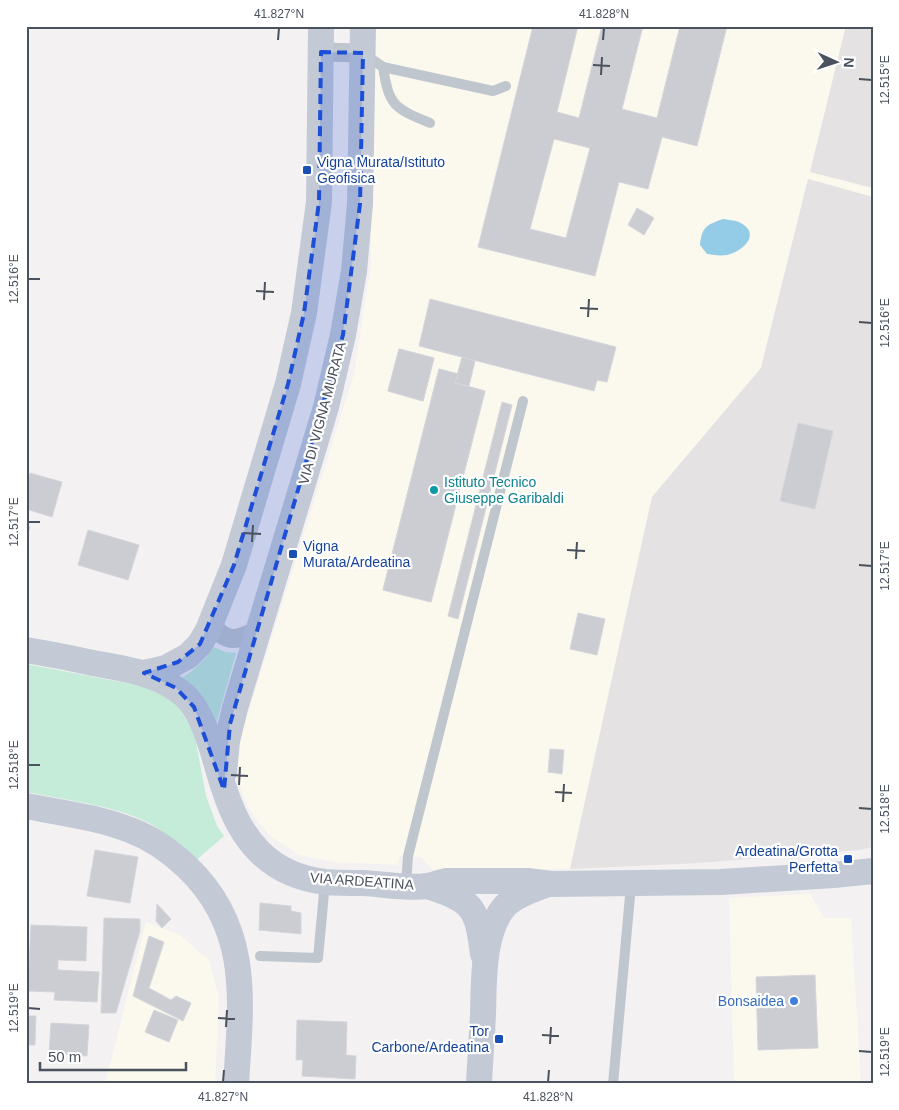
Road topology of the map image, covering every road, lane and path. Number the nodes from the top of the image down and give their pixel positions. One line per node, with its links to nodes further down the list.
1 (321, 26): 3 (main road)
2 (363, 26): 4 (main road, VIA DI VIGNA MURATA)
3 (321, 52): 4 (street); 8 (main road)
4 (373, 60): 5 (lane); 6 (lane); 9 (main road, VIA DI VIGNA MURATA)
5 (506, 86)
6 (430, 123)
7 (522, 402): 18 (lane)
8 (207, 630): 9 (street); 11 (main road)
9 (258, 630): 12 (main road, VIA DI VIGNA MURATA)
10 (26, 650): 11 (main road, VIA ARDEATINA)
11 (144, 673): 12 (main road, VIA ARDEATINA)
12 (224, 790): 15 (main road, VIA ARDEATINA)
13 (26, 806): 21 (main road)
14 (873, 871): 17 (main road, VIA ARDEATINA)
15 (326, 882): 18 (main road, VIA ARDEATINA); 19 (lane)
16 (551, 884): 17 (main road, VIA ARDEATINA); 18 (main road, VIA ARDEATINA); 20 (main road)
17 (631, 884): 23 (lane)
18 (416, 886): 20 (main road)
19 (260, 956)
20 (485, 967): 22 (main road)
21 (236, 1084)
22 (479, 1084)
23 (613, 1084)

